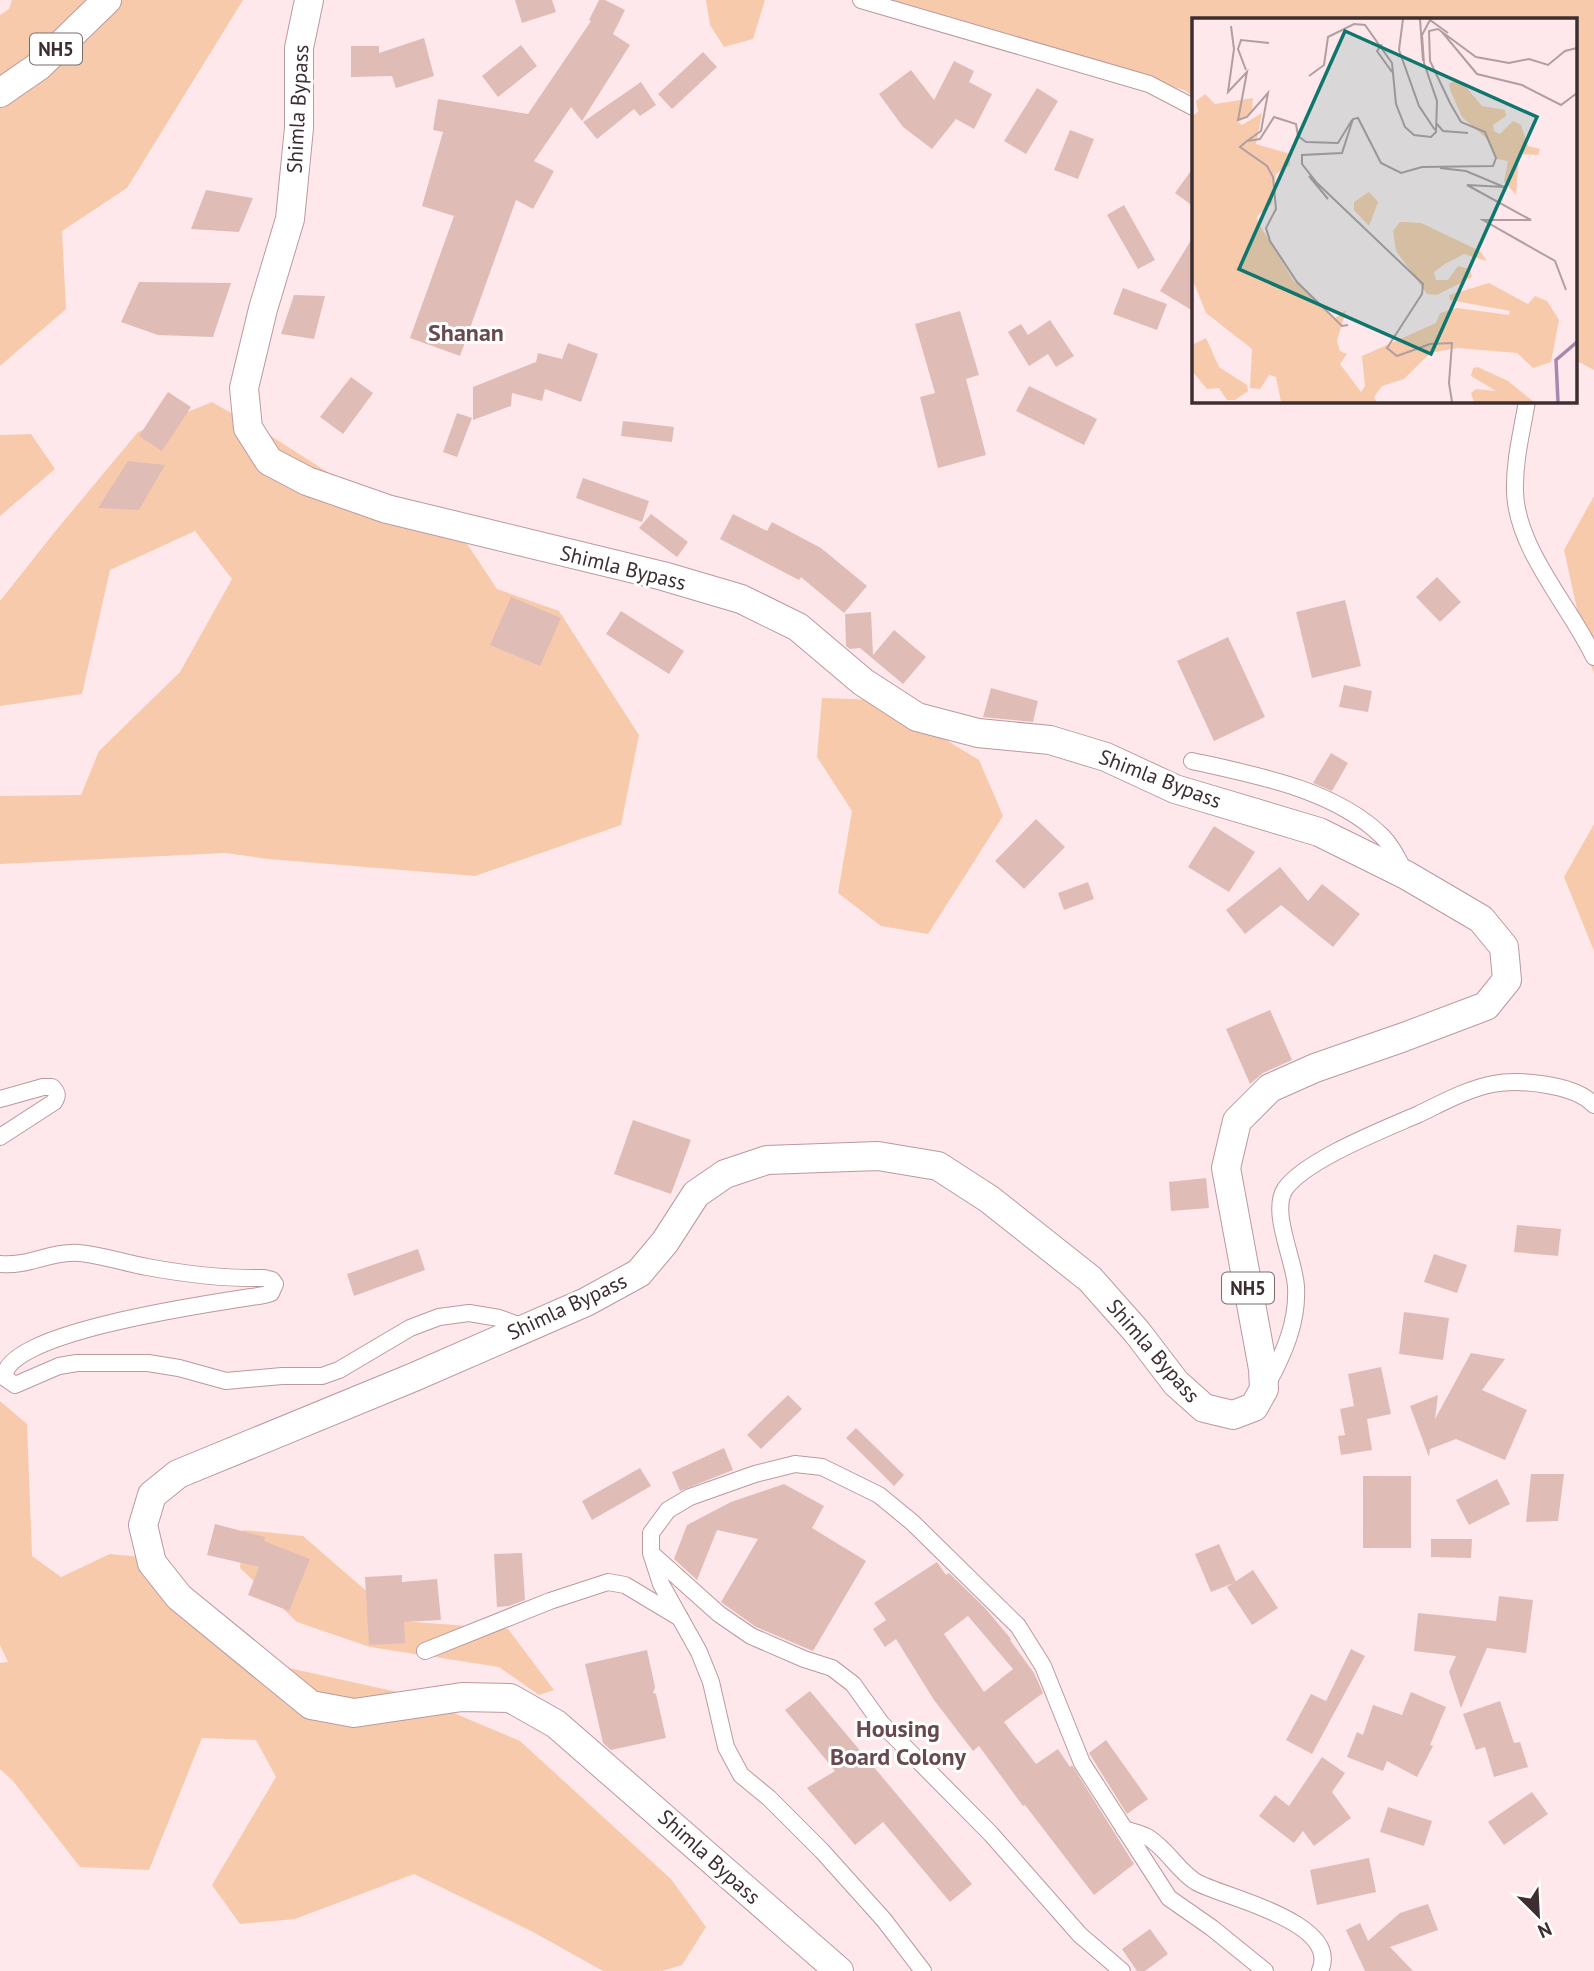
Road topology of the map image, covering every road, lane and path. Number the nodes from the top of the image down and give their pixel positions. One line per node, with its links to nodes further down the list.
1 (107, 0): 4 (highway, NH5)
2 (309, 0): 9 (highway, Shimla Bypass / NH5)
3 (861, 0): 5 (street)
4 (0, 93)
5 (1192, 106)
6 (1528, 402): 7 (street)
7 (1594, 657)
8 (1192, 761): 9 (street)
9 (1406, 875): 15 (highway, Shimla Bypass / NH5)
10 (0, 1099): 12 (street)
11 (1594, 1105): 15 (street)
12 (0, 1137)
13 (0, 1264): 14 (street)
14 (526, 1328): 15 (highway, Shimla Bypass); 20 (highway, Shimla Bypass)
15 (1264, 1389)
16 (651, 1553): 17 (street); 19 (street); 22 (street)
17 (682, 1620): 18 (street); 21 (street)
18 (425, 1651)
19 (1124, 1829): 23 (street); 24 (street)
20 (839, 1971)
21 (923, 1971)
22 (1122, 1971)
23 (1265, 1971)
24 (1320, 1971)

